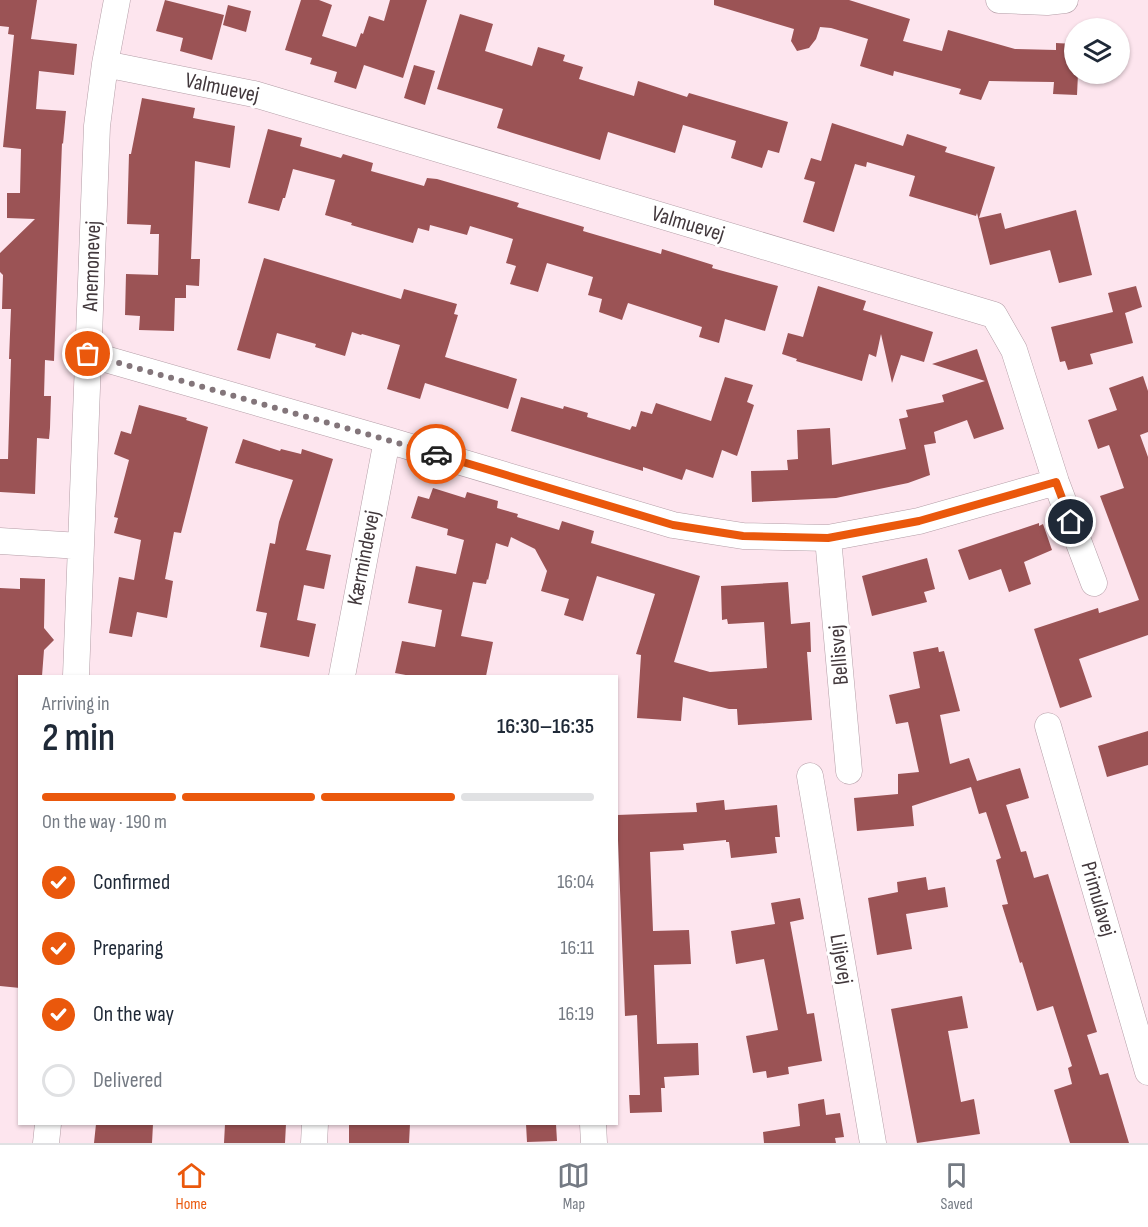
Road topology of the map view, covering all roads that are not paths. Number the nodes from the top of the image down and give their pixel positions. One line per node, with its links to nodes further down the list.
1 (117, 0): 4 (street, Anemonevej)
2 (999, 0): 3 (street)
3 (1065, 0)
4 (105, 64): 5 (street, Anemonevej); 7 (street, Valmuevej)
5 (88, 354): 6 (street); 10 (street, Anemonevej)
6 (387, 440): 8 (street); 13 (street, Kærmindevej)
7 (1056, 482): 8 (street); 11 (street, Valmuevej)
8 (828, 538): 15 (street, Bellisvej)
9 (0, 541): 10 (street)
10 (80, 546): 12 (street, Anemonevej)
11 (1094, 583)
12 (76, 675)
13 (342, 675)
14 (1048, 726): 17 (street, Primulavej)
15 (849, 771)
16 (810, 776): 24 (street, Liljevej)
17 (1148, 1072)
18 (48, 1125): 21 (street)
19 (315, 1125): 22 (street)
20 (593, 1125): 23 (street)
21 (46, 1143)
22 (314, 1143)
23 (594, 1143)
24 (873, 1143)

